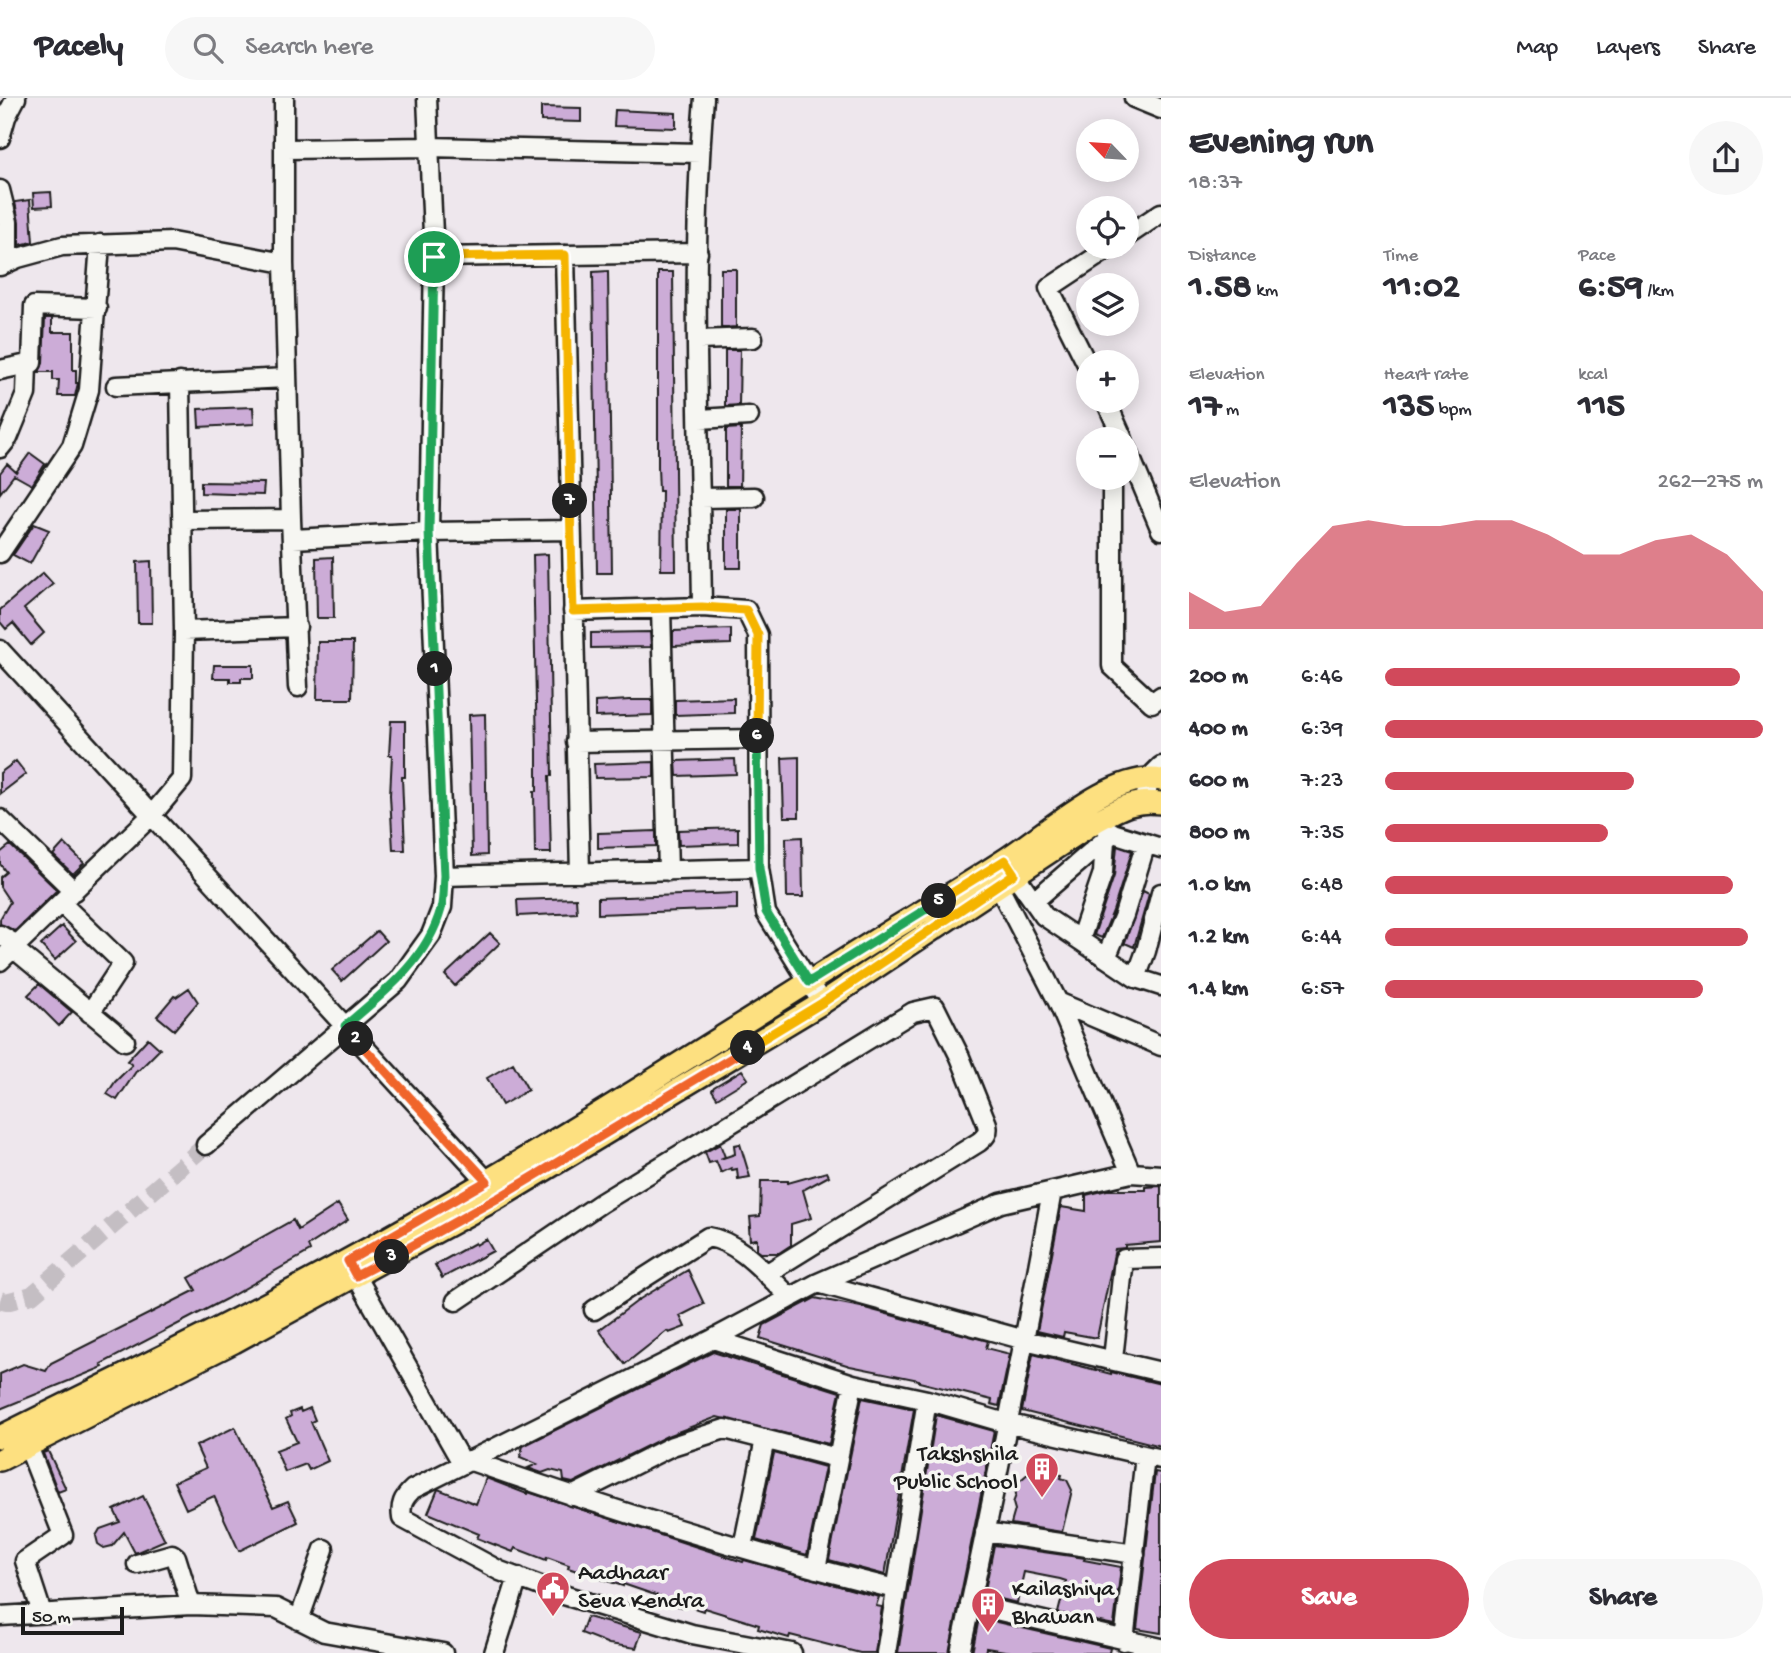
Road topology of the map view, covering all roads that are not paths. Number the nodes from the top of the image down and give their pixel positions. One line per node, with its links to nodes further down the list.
1 (16, 98): 7 (street)
2 (284, 98): 9 (street)
3 (427, 98): 8 (street)
4 (704, 98): 10 (street)
5 (1135, 98): 6 (street)
6 (1161, 109)
7 (0, 138)
8 (428, 147): 9 (street); 10 (street); 17 (street)
9 (286, 149): 19 (street)
10 (700, 153): 15 (street)
11 (0, 190): 20 (street)
12 (1161, 214): 13 (street)
13 (1139, 228)
14 (100, 244): 19 (street); 20 (street); 21 (street)
15 (698, 253): 16 (street); 23 (street)
16 (565, 255): 17 (street); 39 (street)
17 (434, 257): 41 (street)
18 (1093, 259): 24 (street)
19 (284, 263): 27 (street)
20 (4, 264)
21 (97, 308): 25 (street); 43 (street)
22 (753, 338): 23 (street)
23 (699, 340): 31 (street)
24 (1080, 350)
25 (27, 364): 26 (street); 32 (street)
26 (0, 370)
27 (287, 378): 28 (street); 37 (street)
28 (180, 382): 29 (street); 38 (street)
29 (116, 386)
30 (749, 416): 31 (street)
31 (700, 419): 36 (street)
32 (0, 448)
33 (1139, 478): 40 (street)
34 (1112, 490): 51 (street)
35 (754, 497): 36 (street)
36 (701, 498): 44 (street)
37 (291, 519): 38 (street); 42 (street)
38 (183, 520): 48 (street)
39 (571, 530): 41 (street); 46 (street)
40 (1161, 530)
41 (429, 532): 42 (street); 65 (street)
42 (293, 539): 47 (street)
43 (0, 553)
44 (702, 607): 45 (street); 52 (street)
45 (661, 608): 46 (street); 53 (street)
46 (573, 611): 54 (street)
47 (298, 627): 48 (street); 50 (street)
48 (184, 631): 57 (street)
49 (0, 650): 57 (street)
50 (299, 687)
51 (1161, 696)
52 (757, 739): 53 (street); 61 (street)
53 (664, 741): 54 (street); 62 (street)
54 (576, 742): 63 (street)
55 (1157, 775): 56 (street); 59 (main road)
56 (1153, 802): 59 (main road)
57 (151, 816): 67 (street); 80 (street)
58 (0, 819): 67 (street)
59 (1099, 825): 60 (street); 64 (main road); 68 (street); 70 (street)
60 (1153, 846): 72 (street)
61 (759, 868): 62 (street); 75 (street)
62 (667, 871): 63 (street)
63 (580, 873): 65 (street)
64 (1006, 873): 68 (street); 75 (main road); 77 (street); 78 (main road)
65 (444, 876): 80 (street)
66 (1161, 893): 74 (street)
67 (67, 897): 71 (street); 79 (street)
68 (1034, 901): 70 (street)
69 (0, 935): 71 (street)
70 (1080, 940): 72 (street)
71 (15, 947): 73 (street); 79 (street)
72 (1106, 958): 74 (street)
73 (0, 961)
74 (1136, 978): 76 (street)
75 (809, 982): 78 (street); 86 (main road)
76 (1161, 985)
77 (1058, 1002): 82 (street); 84 (street)
78 (822, 1003): 86 (main road)
79 (90, 1013): 81 (street)
80 (345, 1026): 83 (street); 86 (street)
81 (125, 1041)
82 (1161, 1046)
83 (206, 1146)
84 (1131, 1173): 85 (street); 87 (street)
85 (1161, 1175)
86 (492, 1189): 89 (main road)
87 (1052, 1191): 91 (street); 96 (street)
88 (1161, 1258): 97 (street)
89 (352, 1269): 102 (main road); 104 (main road); 108 (street)
90 (765, 1274): 92 (street); 93 (street); 94 (street)
91 (818, 1283): 92 (street); 96 (street)
92 (791, 1298): 95 (street)
93 (456, 1301)
94 (594, 1310)
95 (713, 1339): 99 (street); 108 (street)
96 (1025, 1340): 97 (street); 101 (street)
97 (1113, 1360): 98 (street)
98 (1161, 1371)
99 (853, 1384): 100 (street); 106 (street)
100 (928, 1400): 101 (street); 117 (street)
101 (1006, 1423): 105 (street); 110 (street)
102 (0, 1437)
103 (765, 1439): 106 (street); 109 (street); 111 (street)
104 (28, 1446): 107 (main road); 121 (street)
105 (1153, 1457): 113 (street)
106 (837, 1458): 115 (street)
107 (0, 1460)
108 (465, 1462): 109 (street); 116 (street)
109 (572, 1496): 111 (street)
110 (985, 1532): 113 (street); 118 (street)
111 (743, 1547): 115 (street)
112 (324, 1549): 122 (street)
113 (1135, 1554): 123 (street)
114 (137, 1564): 119 (street)
115 (816, 1569): 117 (street)
116 (518, 1577): 126 (street); 127 (street)
117 (895, 1589): 128 (street)
118 (970, 1604): 123 (street); 129 (street)
119 (191, 1605): 121 (street); 122 (street)
120 (2, 1612): 121 (street)
121 (42, 1613)
122 (299, 1620): 125 (street)
123 (1124, 1641): 124 (street)
124 (1161, 1648)
125 (443, 1653)
126 (494, 1653)
127 (792, 1653)
128 (886, 1653)
129 (960, 1653)

